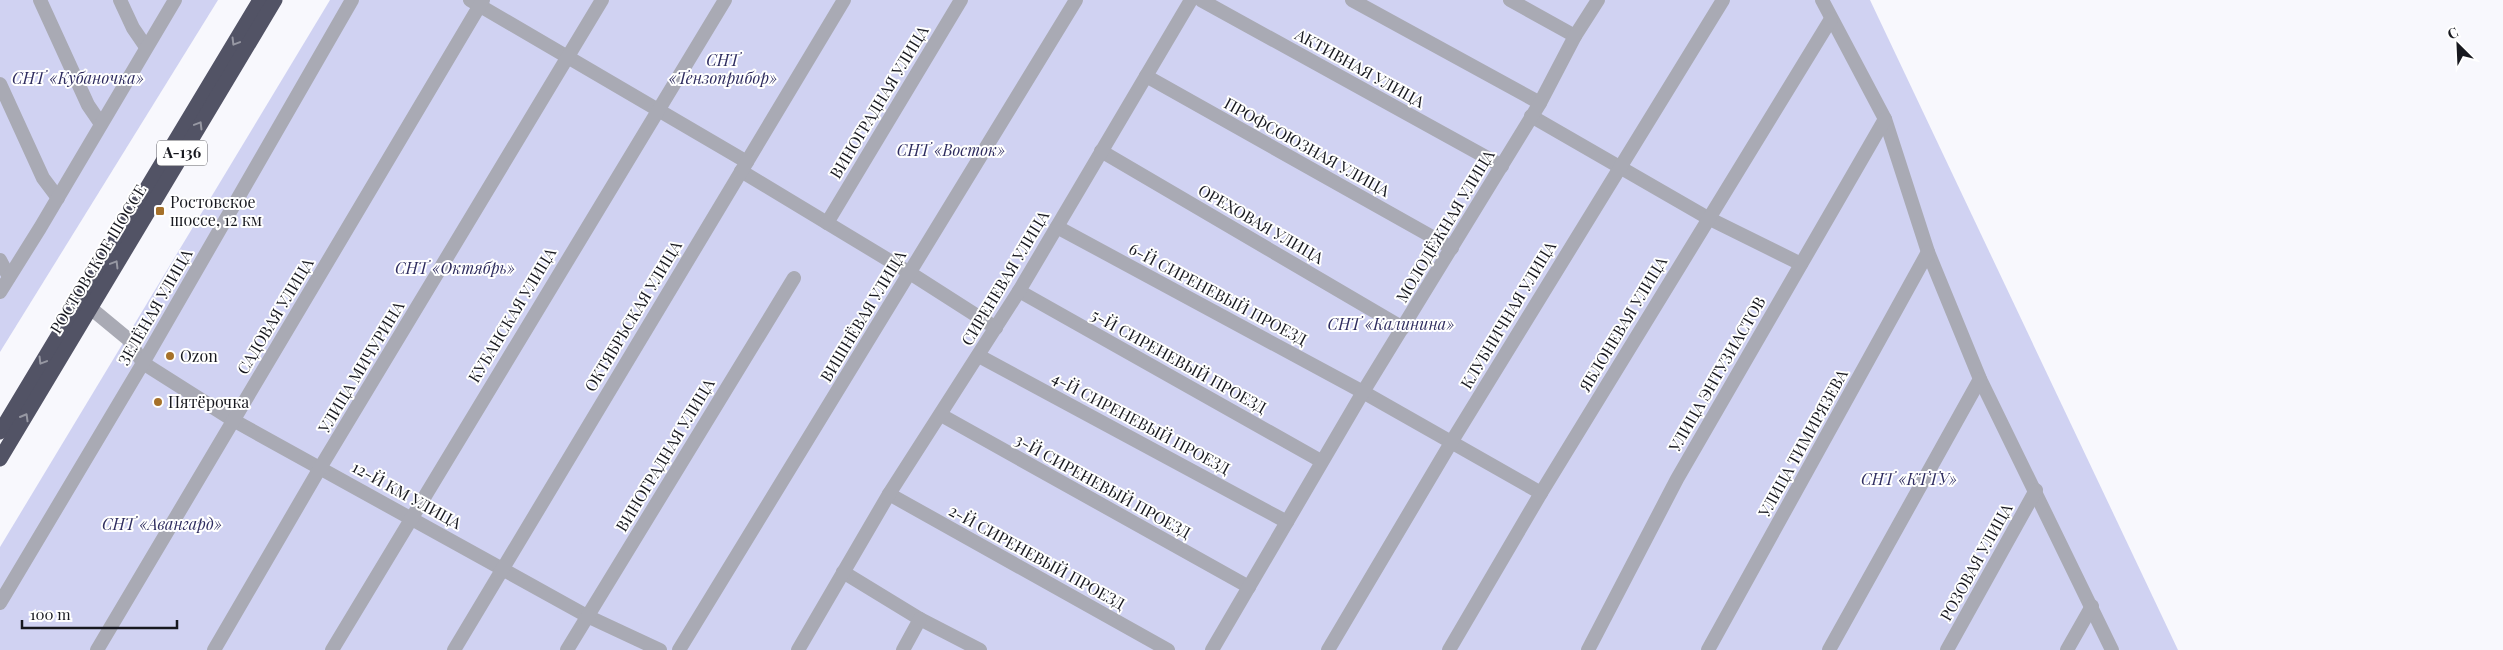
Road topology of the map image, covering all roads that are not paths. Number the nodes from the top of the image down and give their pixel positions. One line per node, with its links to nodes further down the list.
1 (40, 0): 30 (street)
2 (120, 0): 22 (street)
3 (175, 0): 22 (street)
4 (260, 0): 48 (highway, РОСТОВСКОЕ ШОССЕ / А-136, one-way to 48)
5 (274, 0): 48 (highway, РОСТОВСКОЕ ШОССЕ / А-136, one-way to 5)
6 (352, 0): 52 (street, ЗЕЛЁНАЯ УЛИЦА)
7 (602, 0): 23 (street, УЛИЦА МИЧУРИНА)
8 (725, 0): 27 (street, КУБАНСКАЯ УЛИЦА)
9 (844, 0): 34 (street, ОКТЯБРЬСКАЯ УЛИЦА)
10 (961, 0): 37 (street, ВИНОГРАДНАЯ УЛИЦА)
11 (1076, 0): 43 (street, ВИШНЁВАЯ УЛИЦА)
12 (1191, 0): 24 (street, СИРЕНЕВАЯ УЛИЦА)
13 (1201, 0): 32 (street, АКТИВНАЯ УЛИЦА)
14 (1352, 0): 26 (street)
15 (1510, 0): 21 (street)
16 (1598, 0): 21 (street, МОЛОДЁЖНАЯ УЛИЦА)
17 (1723, 0): 33 (street, КЛУБНИЧНАЯ УЛИЦА)
18 (1822, 0): 20 (street)
19 (478, 2): 23 (street); 56 (street, САДОВАЯ УЛИЦА)
20 (1831, 19): 29 (street); 36 (street, ЯБЛОНЕВАЯ УЛИЦА)
21 (1575, 36): 26 (street, МОЛОДЁЖНАЯ УЛИЦА)
22 (146, 47): 30 (street)
23 (568, 56): 27 (street); 61 (street, УЛИЦА МИЧУРИНА)
24 (1146, 76): 31 (street, СИРЕНЕВАЯ УЛИЦА); 39 (street, ПРОФСОЮЗНАЯ УЛИЦА)
25 (0, 84): 35 (street)
26 (1540, 103): 28 (street, МОЛОДЁЖНАЯ УЛИЦА)
27 (657, 110): 34 (street); 65 (street, КУБАНСКАЯ УЛИЦА)
28 (1531, 116): 32 (street, МОЛОДЁЖНАЯ УЛИЦА); 33 (street)
29 (1885, 119): 40 (street); 42 (street, УЛИЦА ЭНТУЗИАСТОВ)
30 (101, 124): 35 (street)
31 (1101, 151): 38 (street, СИРЕНЕВАЯ УЛИЦА); 50 (street, ОРЕХОВАЯ УЛИЦА)
32 (1502, 166): 39 (street, МОЛОДЁЖНАЯ УЛИЦА)
33 (1620, 166): 36 (street); 58 (street, КЛУБНИЧНАЯ УЛИЦА)
34 (744, 167): 37 (street); 67 (street, ОКТЯБРЬСКАЯ УЛИЦА)
35 (58, 198): 44 (street)
36 (1708, 218): 42 (street); 63 (street, ЯБЛОНЕВАЯ УЛИЦА)
37 (827, 223): 43 (street)
38 (1057, 227): 46 (street, СИРЕНЕВАЯ УЛИЦА); 54 (street, 6-Й СИРЕНЕВЫЙ ПРОЕЗД)
39 (1452, 248): 50 (street, МОЛОДЁЖНАЯ УЛИЦА)
40 (1928, 252): 53 (street); 89 (street, УЛИЦА ТИМИРЯЗЕВА)
41 (0, 260): 44 (street)
42 (1801, 264): 88 (street, УЛИЦА ЭНТУЗИАСТОВ)
43 (910, 273): 49 (street); 80 (street, ВИШНЁВАЯ УЛИЦА)
44 (9, 277): 47 (street)
45 (794, 278): 72 (street, ВИНОГРАДНАЯ УЛИЦА)
46 (1019, 291): 49 (street, СИРЕНЕВАЯ УЛИЦА); 60 (street, 5-Й СИРЕНЕВЫЙ ПРОЕЗД)
47 (0, 292)
48 (84, 303): 52 (street); 57 (highway, РОСТОВСКОЕ ШОССЕ / А-136, one-way to 57); 59 (highway, РОСТОВСКОЕ ШОССЕ / А-136, one-way to 48)
49 (996, 328): 51 (street, СИРЕНЕВАЯ УЛИЦА)
50 (1403, 328): 54 (street, МОЛОДЁЖНАЯ УЛИЦА)
51 (979, 356): 55 (street, СИРЕНЕВАЯ УЛИЦА); 66 (street, 4-Й СИРЕНЕВЫЙ ПРОЕЗД)
52 (143, 363): 56 (street, 12-Й КМ УЛИЦА); 70 (street, ЗЕЛЁНАЯ УЛИЦА)
53 (1980, 379): 62 (street); 90 (street)
54 (1363, 392): 58 (street, 6-Й СИРЕНЕВЫЙ ПРОЕЗД); 60 (street, МОЛОДЁЖНАЯ УЛИЦА)
55 (940, 415): 64 (street, СИРЕНЕВАЯ УЛИЦА); 69 (street, 3-Й СИРЕНЕВЫЙ ПРОЕЗД)
56 (233, 420): 61 (street, 12-Й КМ УЛИЦА); 74 (street, САДОВАЯ УЛИЦА)
57 (0, 432)
58 (1452, 441): 63 (street, 6-Й СИРЕНЕВЫЙ ПРОЕЗД); 86 (street, КЛУБНИЧНАЯ УЛИЦА)
59 (0, 460)
60 (1321, 461): 66 (street, МОЛОДЁЖНАЯ УЛИЦА)
61 (320, 468): 65 (street, 12-Й КМ УЛИЦА); 75 (street, УЛИЦА МИЧУРИНА)
62 (2036, 490): 71 (street); 91 (street, РОЗОВАЯ УЛИЦА)
63 (1541, 493): 87 (street, ЯБЛОНЕВАЯ УЛИЦА)
64 (889, 494): 68 (street, СИРЕНЕВАЯ УЛИЦА); 84 (street, 2-Й СИРЕНЕВЫЙ ПРОЕЗД)
65 (411, 516): 67 (street, 12-Й КМ УЛИЦА); 76 (street, КУБАНСКАЯ УЛИЦА)
66 (1287, 522): 69 (street, МОЛОДЁЖНАЯ УЛИЦА)
67 (502, 568): 72 (street, 12-Й КМ УЛИЦА); 77 (street, ОКТЯБРЬСКАЯ УЛИЦА)
68 (843, 572): 73 (street); 81 (street, СИРЕНЕВАЯ УЛИЦА)
69 (1249, 587): 85 (street, МОЛОДЁЖНАЯ УЛИЦА)
70 (0, 604)
71 (2092, 606): 92 (street); 93 (street)
72 (587, 616): 78 (street, ВИНОГРАДНАЯ УЛИЦА); 79 (street, 12-Й КМ УЛИЦА)
73 (920, 619): 82 (street); 83 (street)
74 (97, 650)
75 (214, 650)
76 (332, 650)
77 (454, 650)
78 (567, 650)
79 (660, 650)
80 (679, 650)
81 (798, 650)
82 (903, 650)
83 (980, 650)
84 (1168, 650)
85 (1212, 650)
86 (1328, 650)
87 (1449, 650)
88 (1588, 650)
89 (1708, 650)
90 (1829, 650)
91 (1947, 650)
92 (2067, 650)
93 (2112, 650)

